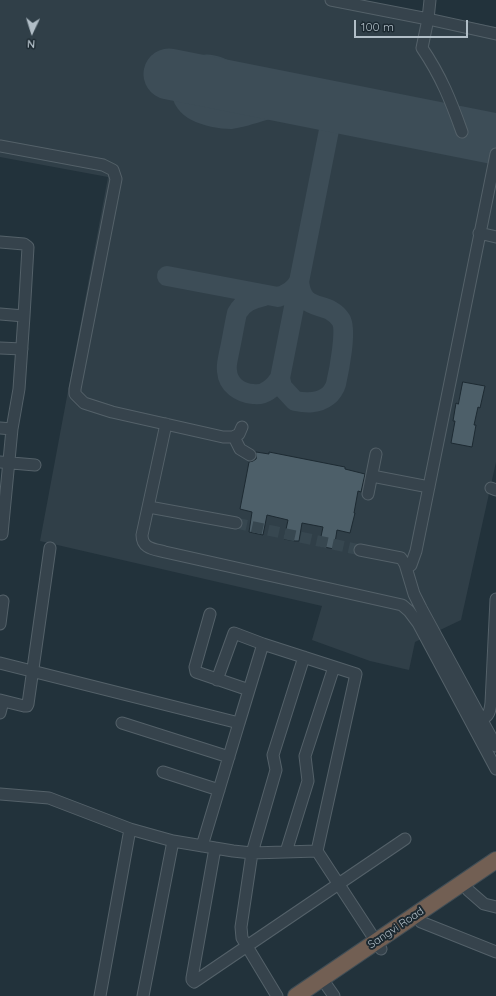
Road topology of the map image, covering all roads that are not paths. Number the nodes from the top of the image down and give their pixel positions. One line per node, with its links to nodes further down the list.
1 (331, 0): 3 (street)
2 (430, 0): 3 (street)
3 (428, 20): 4 (street); 5 (street)
4 (496, 34)
5 (462, 132)
6 (0, 146): 15 (street)
7 (496, 154): 8 (street)
8 (480, 233): 9 (street); 25 (street)
9 (496, 237)
10 (0, 242): 12 (street)
11 (0, 314): 12 (street)
12 (24, 316): 14 (street)
13 (0, 348): 14 (street)
14 (22, 349): 18 (street)
15 (166, 424): 19 (street); 27 (street)
16 (242, 427): 19 (street)
17 (0, 428): 18 (street)
18 (12, 429): 22 (street)
19 (234, 437): 21 (street)
20 (376, 454): 24 (street)
21 (250, 455)
22 (4, 462): 23 (street); 29 (street)
23 (35, 465)
24 (372, 476): 25 (street); 26 (street)
25 (429, 487): 32 (street)
26 (368, 494)
27 (149, 507): 28 (street); 36 (street)
28 (236, 523)
29 (2, 534)
30 (50, 548): 44 (street)
31 (360, 550): 32 (street)
32 (407, 568): 35 (street)
33 (496, 598): 49 (street)
34 (3, 601): 38 (street)
35 (419, 605): 36 (street); 40 (street)
36 (409, 611): 40 (street)
37 (210, 614): 45 (street)
38 (0, 624)
39 (263, 644): 41 (street); 45 (street); 46 (street)
40 (438, 648): 49 (street); 54 (street)
41 (304, 657): 43 (street); 65 (street)
42 (0, 663): 44 (street)
43 (334, 667): 63 (street); 64 (street)
44 (34, 671): 47 (street); 51 (street)
45 (217, 680): 46 (street)
46 (249, 690): 51 (street)
47 (1, 701): 48 (street)
48 (0, 713)
49 (482, 719): 52 (street)
50 (122, 723): 53 (street)
51 (239, 723): 53 (street)
52 (496, 746)
53 (229, 757): 56 (street)
54 (496, 769)
55 (163, 772): 56 (street)
56 (219, 790): 61 (street)
57 (0, 794): 58 (street)
58 (130, 829): 60 (street); 76 (street)
59 (405, 839): 68 (street)
60 (173, 841): 61 (street); 77 (street)
61 (202, 846): 62 (street)
62 (215, 848): 65 (street); 73 (street)
63 (318, 851): 64 (street); 68 (street)
64 (286, 852): 65 (street)
65 (252, 853): 73 (street)
66 (496, 860): 72 (highway, Sangvi Road)
67 (496, 871): 69 (highway, Sangvi Road)
68 (338, 884): 72 (street); 73 (street)
69 (468, 890): 70 (street); 71 (highway, Sangvi Road)
70 (496, 907)
71 (421, 922): 72 (highway, Sangvi Road); 74 (street)
72 (378, 946): 75 (highway, Sangvi Road); 79 (highway, Sangvi Road)
73 (247, 947): 78 (street)
74 (496, 952)
75 (331, 991): 80 (highway, Sangvi Road)
76 (100, 996)
77 (143, 996)
78 (277, 996)
79 (296, 996)
80 (312, 996)

